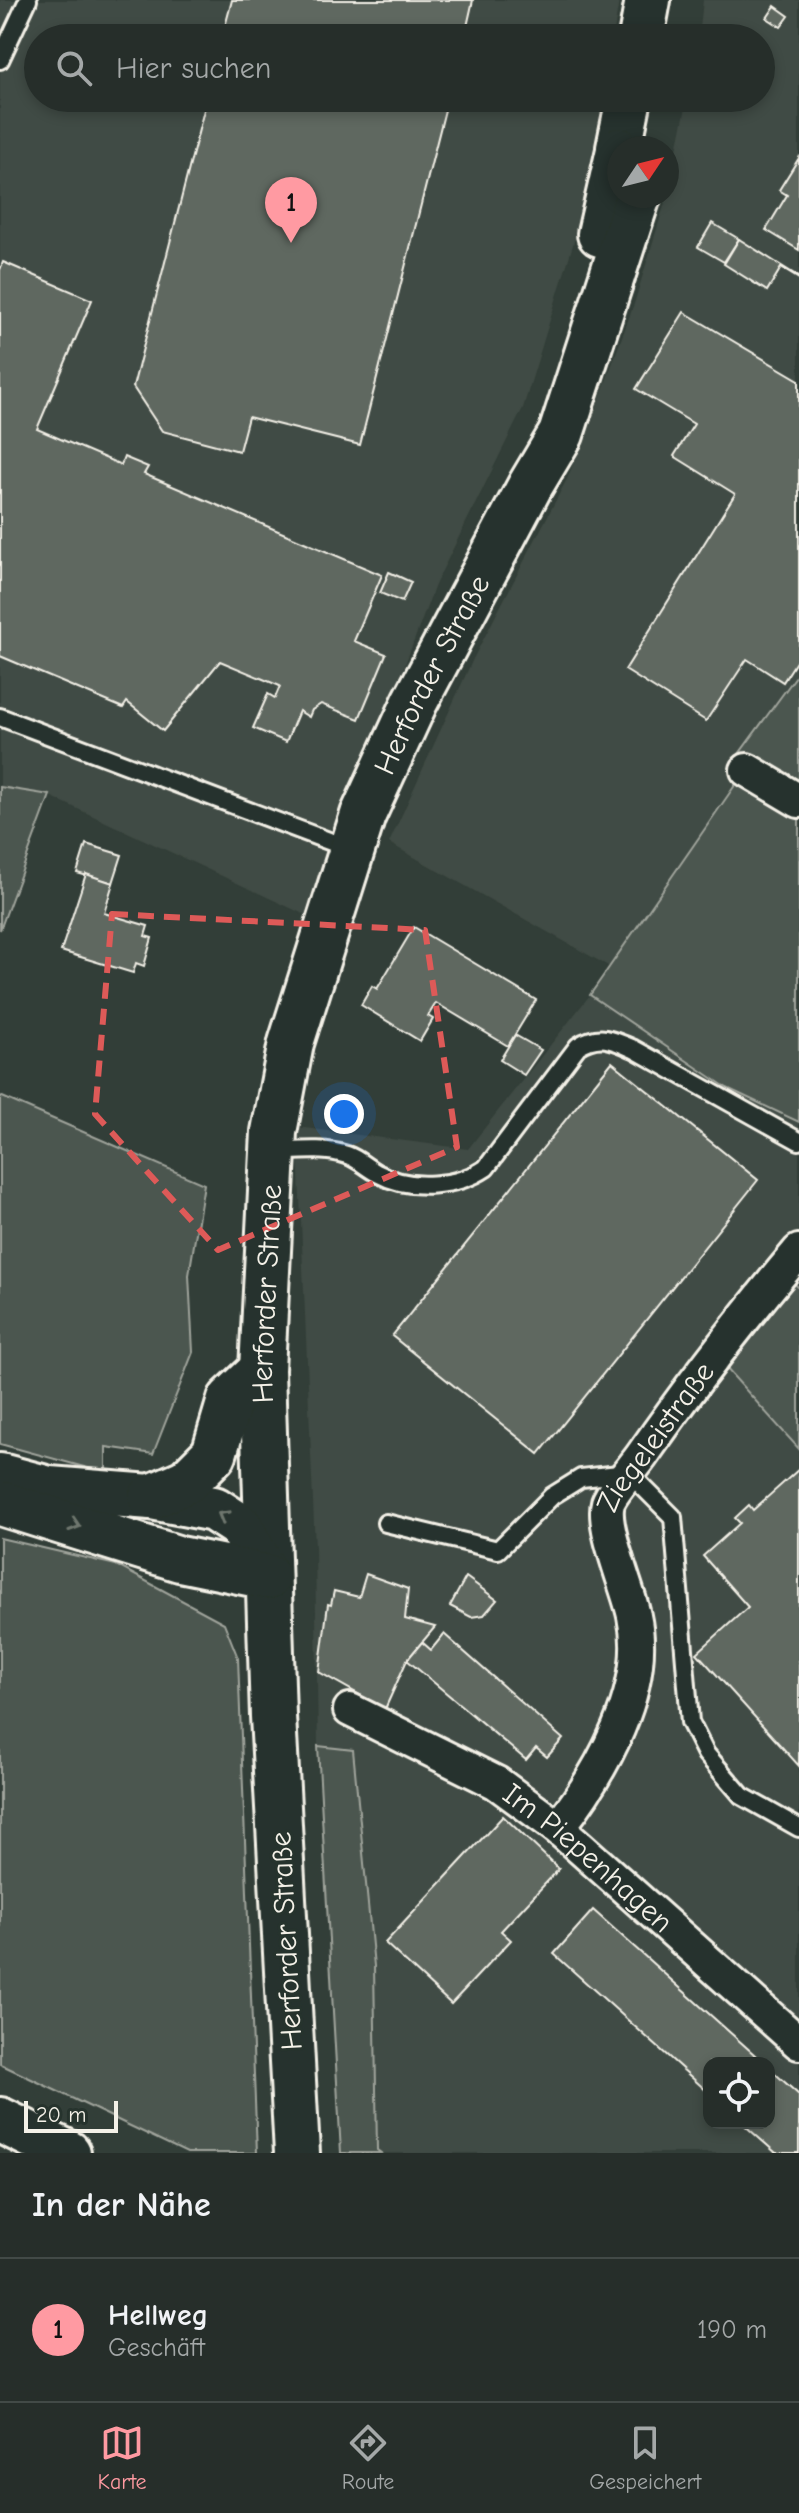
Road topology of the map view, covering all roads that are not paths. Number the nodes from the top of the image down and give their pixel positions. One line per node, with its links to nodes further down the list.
1 (28, 0): 6 (lane)
2 (648, 0): 4 (main road)
3 (674, 0): 5 (main road)
4 (644, 24)
5 (670, 24)
6 (0, 60)
7 (626, 112): 9 (main road, Herforder Straße)
8 (656, 112): 10 (main road)
9 (622, 136)
10 (652, 136)
11 (607, 198): 13 (main road, Herforder Straße)
12 (634, 208): 13 (main road, Herforder Straße)
13 (530, 486): 17 (main road, Herforder Straße)
14 (0, 717): 17 (lane)
15 (747, 770): 16 (street)
16 (799, 801)
17 (352, 850): 19 (main road, Herforder Straße)
18 (799, 1141): 19 (lane)
19 (272, 1152): 21 (main road, Herforder Straße)
20 (799, 1251): 22 (street, Ziegeleistraße)
21 (262, 1370): 24 (main road); 27 (main road, Herforder Straße)
22 (629, 1473): 26 (lane); 29 (street, Ziegeleistraße); 30 (lane)
23 (0, 1476): 24 (main road)
24 (151, 1497): 27 (main road, one-way to 24)
25 (0, 1503): 27 (main road, one-way to 27)
26 (386, 1523)
27 (268, 1577): 34 (main road, Herforder Straße)
28 (350, 1710): 29 (street, Im Piepenhagen)
29 (558, 1828): 31 (street, Im Piepenhagen)
30 (799, 1828)
31 (799, 2043)
32 (0, 2120): 33 (main road)
33 (68, 2153)
34 (297, 2153)

